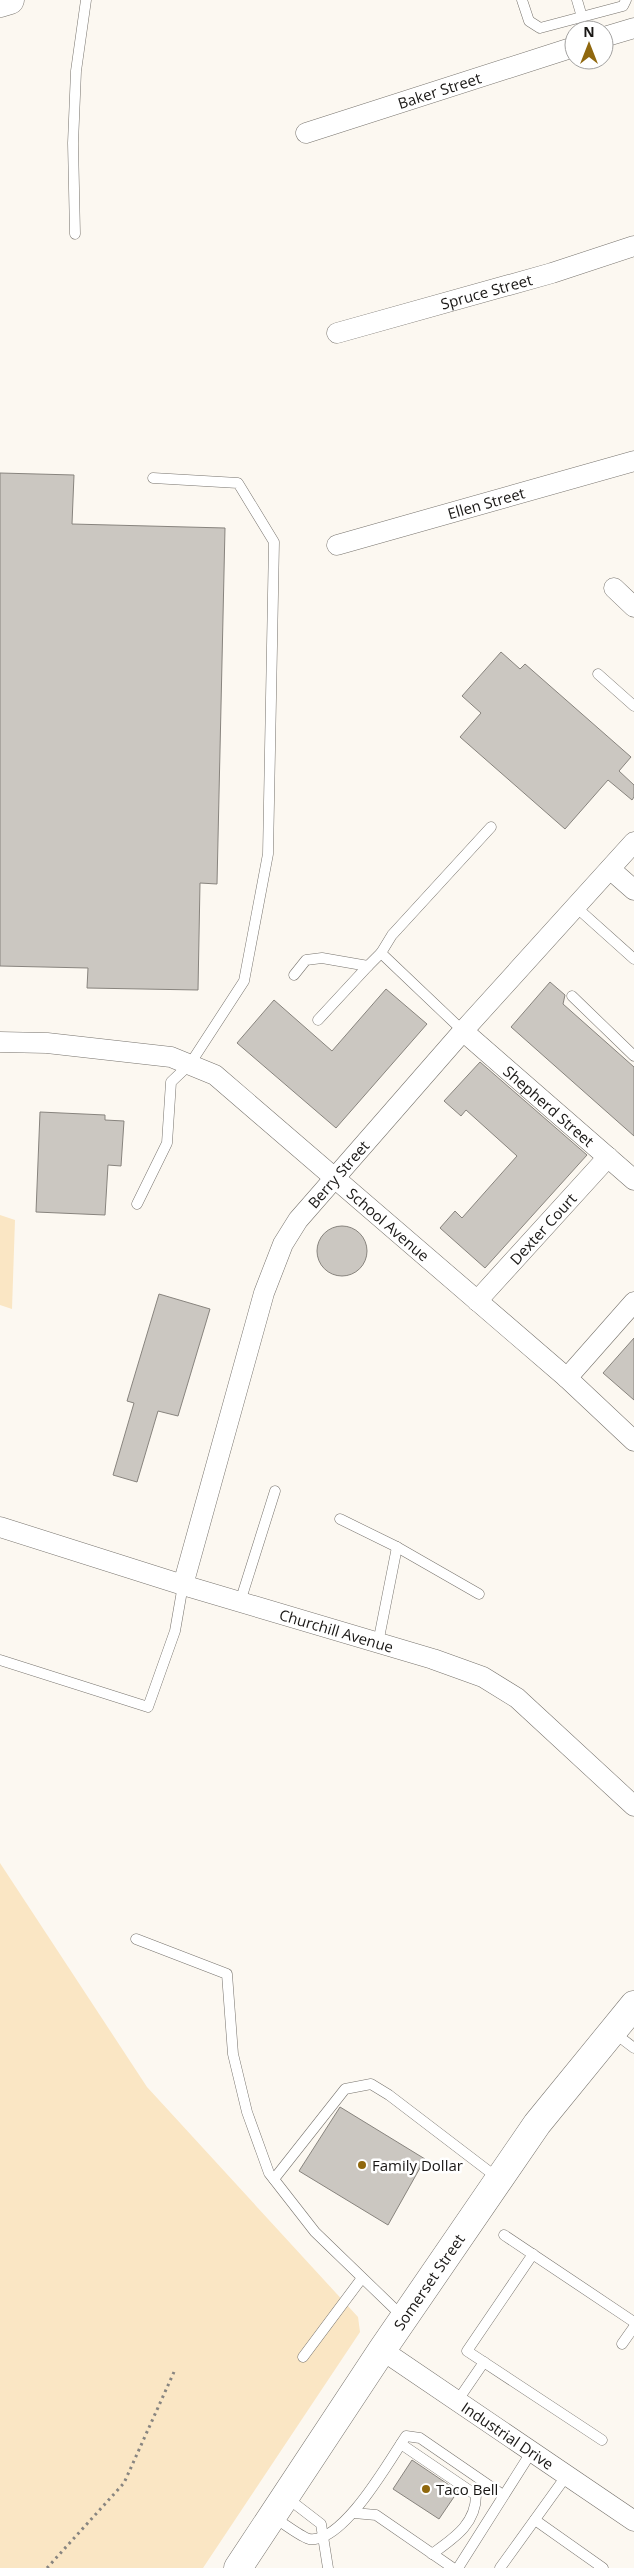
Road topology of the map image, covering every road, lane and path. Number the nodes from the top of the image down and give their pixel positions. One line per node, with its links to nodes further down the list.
1 (10, 0): 6 (main road)
2 (86, 0): 12 (lane)
3 (522, 0): 7 (lane)
4 (577, 0): 7 (lane)
5 (626, 0): 7 (lane)
6 (0, 3)
7 (582, 16)
8 (634, 28): 9 (street)
9 (614, 34)
10 (564, 50): 11 (street, Baker Street)
11 (306, 133)
12 (75, 234)
13 (634, 246): 14 (street, Spruce Street)
14 (337, 333)
15 (634, 461): 17 (street, Ellen Street)
16 (153, 478): 36 (lane)
17 (337, 545)
18 (614, 588): 19 (street)
19 (634, 607)
20 (598, 674): 21 (lane)
21 (634, 706)
22 (491, 827): 27 (lane)
23 (634, 842): 24 (street, Berry Street)
24 (610, 869): 25 (street); 26 (street, Berry Street)
25 (634, 890)
26 (576, 907): 28 (lane); 33 (street, Berry Street)
27 (382, 953): 29 (lane); 33 (lane)
28 (634, 959)
29 (368, 966): 30 (lane); 32 (lane)
30 (294, 975)
31 (572, 996): 35 (lane)
32 (318, 1020)
33 (463, 1031): 37 (street, Shepherd Street); 38 (street, Berry Street)
34 (0, 1042): 36 (street, School Avenue)
35 (634, 1056)
36 (190, 1064): 38 (street, School Avenue); 40 (lane)
37 (608, 1157): 39 (street, Shepherd Street); 41 (street, Dexter Court)
38 (334, 1177): 41 (street, School Avenue); 49 (street, Berry Street)
39 (634, 1180)
40 (137, 1204)
41 (477, 1301): 43 (street, School Avenue)
42 (634, 1302): 43 (street)
43 (567, 1378): 44 (street, School Avenue)
44 (634, 1441)
45 (275, 1491): 51 (lane)
46 (340, 1519): 48 (lane)
47 (0, 1527): 49 (street, Churchill Avenue)
48 (397, 1547): 50 (lane); 52 (lane)
49 (183, 1585): 51 (street, Churchill Avenue); 53 (lane)
50 (479, 1594)
51 (240, 1602): 52 (street, Churchill Avenue)
52 (378, 1643): 54 (street, Churchill Avenue)
53 (0, 1660)
54 (634, 1806)
55 (136, 1939): 59 (lane)
56 (634, 2005): 57 (main road, Somerset Street)
57 (613, 2032): 58 (lane); 60 (main road, Somerset Street)
58 (634, 2048)
59 (274, 2179): 60 (lane); 63 (lane)
60 (500, 2180): 64 (main road, Somerset Street)
61 (504, 2235): 62 (lane)
62 (533, 2254): 65 (lane); 70 (lane)
63 (362, 2278): 64 (lane); 69 (lane)
64 (404, 2318): 68 (main road, Somerset Street)
65 (634, 2322)
66 (634, 2327): 67 (lane)
67 (622, 2344)
68 (382, 2350): 72 (street, Industrial Drive); 78 (main road, Somerset Street)
69 (302, 2357)
70 (484, 2362): 72 (lane); 73 (lane)
71 (174, 2372): 84 (path)
72 (458, 2400): 75 (street, Industrial Drive)
73 (602, 2440)
74 (401, 2444): 77 (lane); 79 (lane); 83 (lane)
75 (532, 2451): 76 (street, Industrial Drive); 77 (lane)
76 (567, 2475): 80 (lane); 81 (street, Industrial Drive)
77 (504, 2495): 88 (lane)
78 (279, 2507): 82 (lane); 82 (lane); 85 (main road, Somerset Street)
79 (354, 2513): 82 (lane); 83 (lane)
80 (535, 2520): 89 (lane); 90 (lane)
81 (634, 2521)
82 (324, 2537): 86 (lane)
83 (432, 2554): 87 (lane)
84 (47, 2568)
85 (238, 2568)
86 (328, 2568)
87 (453, 2568)
88 (458, 2568)
89 (500, 2568)
90 (603, 2568)

